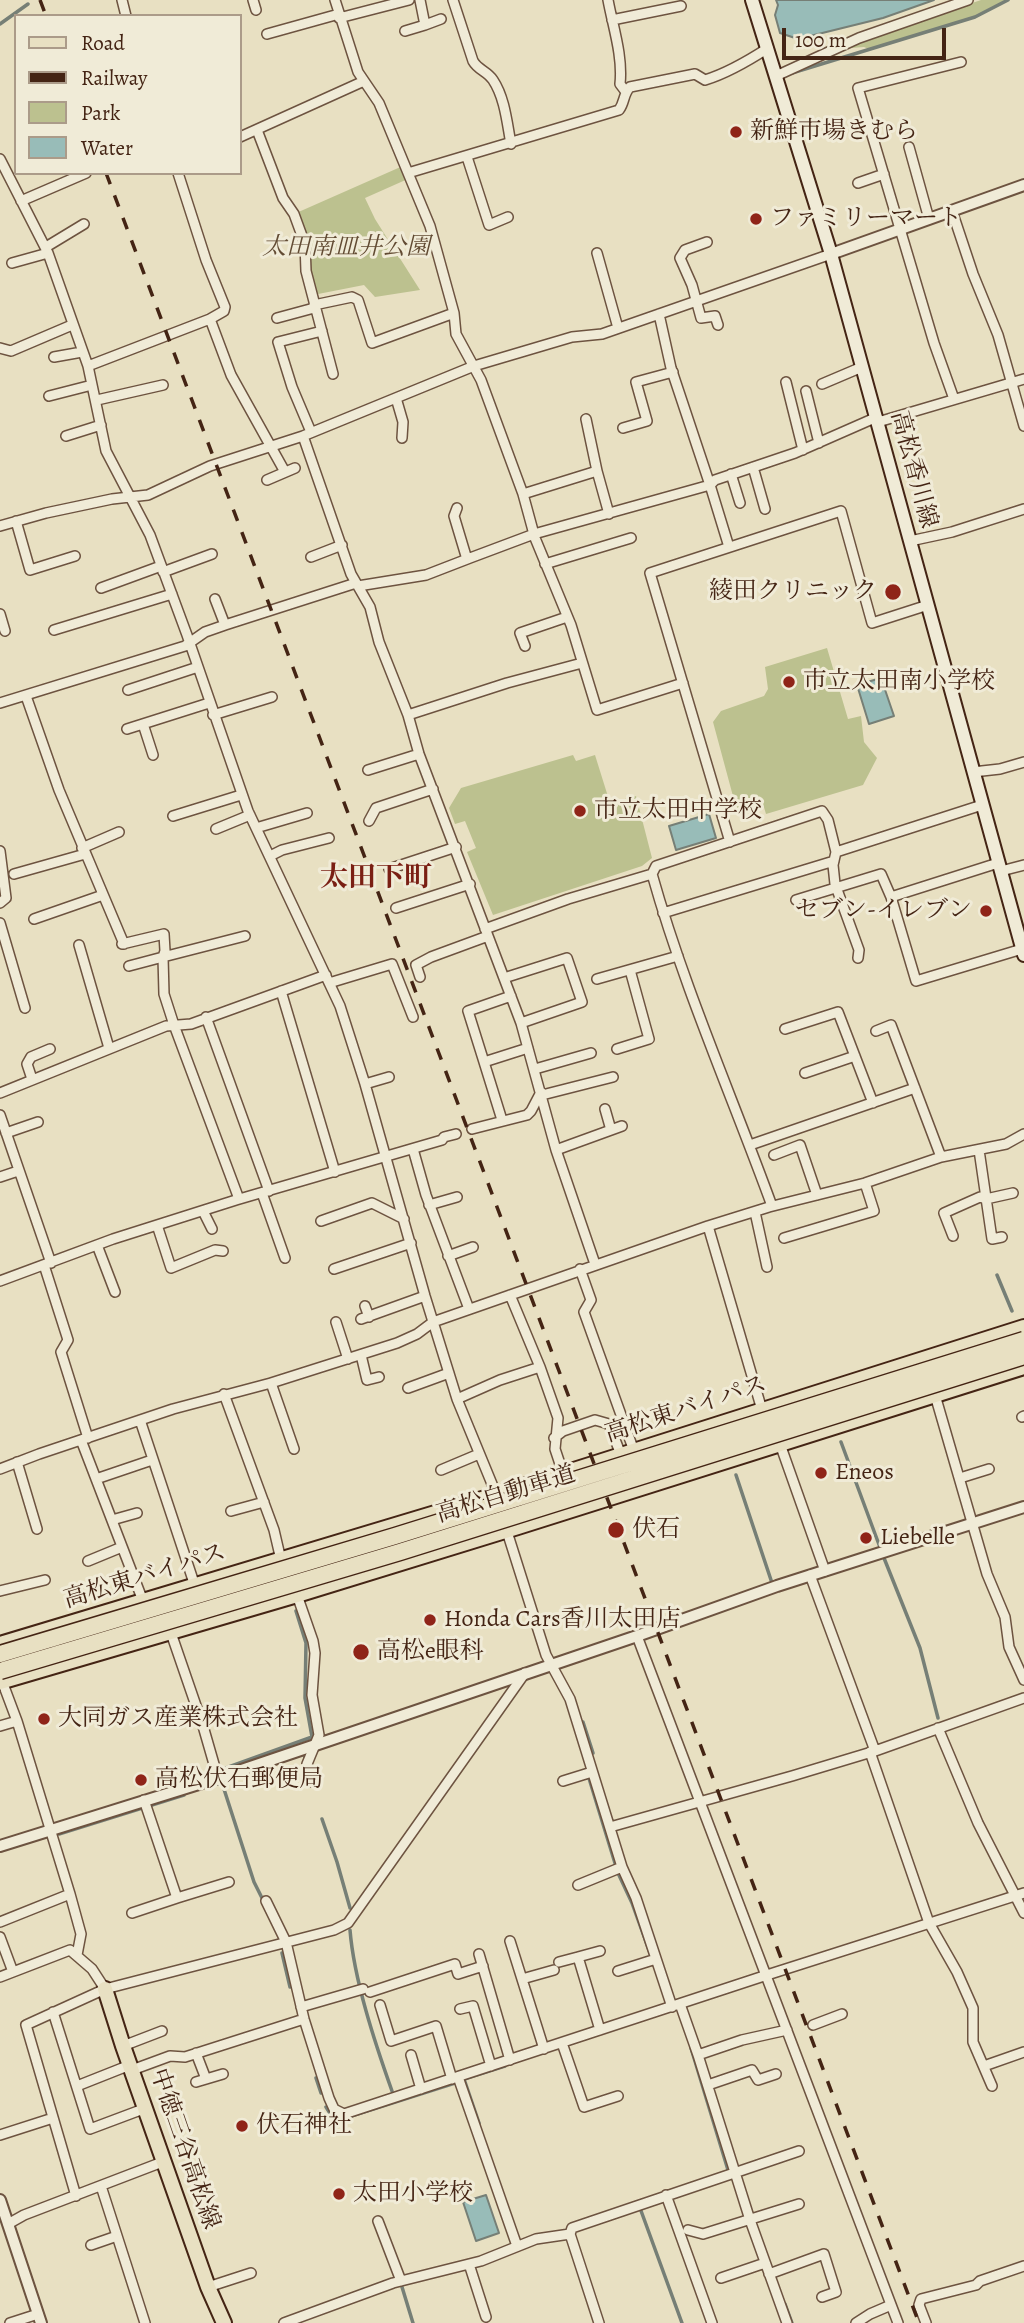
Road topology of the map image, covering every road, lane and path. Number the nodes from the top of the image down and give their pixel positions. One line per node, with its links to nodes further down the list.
1 (335, 0): 9 (street)
2 (409, 0): 9 (street)
3 (420, 0): 12 (street)
4 (453, 0): 22 (street)
5 (608, 0): 11 (street)
6 (752, 0): 15 (main road, 高松香川線)
7 (968, 0): 17 (street)
8 (681, 6): 11 (street)
9 (339, 16): 14 (street); 18 (street)
10 (441, 19): 12 (street)
11 (612, 20): 19 (street)
12 (425, 25): 13 (street)
13 (405, 31)
14 (267, 34)
15 (768, 48): 17 (main road, 高松香川線); 19 (street)
16 (961, 62): 27 (street)
17 (776, 76): 41 (main road, 高松香川線)
18 (364, 81): 20 (street); 26 (street)
19 (625, 92): 22 (street)
20 (257, 130): 21 (street); 44 (street)
21 (242, 136)
22 (511, 144): 24 (street)
23 (909, 147): 35 (street)
24 (467, 157): 26 (street); 34 (street)
25 (0, 161): 32 (street)
26 (408, 173): 45 (street)
27 (884, 174): 30 (street); 37 (street)
28 (81, 175): 32 (street)
29 (179, 175): 48 (street)
30 (858, 183)
31 (1024, 185): 33 (street)
32 (21, 201): 39 (street)
33 (952, 211): 35 (street); 64 (street)
34 (509, 217)
35 (929, 219): 37 (street)
36 (84, 224): 39 (street)
37 (901, 229): 41 (street); 70 (street)
38 (707, 242): 43 (street)
39 (47, 250): 42 (street); 50 (street)
40 (597, 253): 51 (street)
41 (831, 254): 43 (street); 58 (main road, 高松香川線)
42 (12, 263)
43 (695, 302): 46 (street); 49 (street)
44 (314, 307): 45 (street); 47 (street); 52 (street)
45 (454, 313): 57 (street)
46 (659, 314): 51 (street); 59 (street)
47 (277, 318)
48 (210, 319): 56 (street); 81 (street)
49 (718, 324)
50 (72, 325): 53 (street); 54 (street)
51 (618, 328): 57 (street)
52 (321, 331): 60 (street); 77 (street)
53 (0, 348)
54 (82, 352): 55 (street); 56 (street)
55 (54, 357)
56 (88, 366): 65 (street)
57 (474, 366): 69 (street); 90 (street)
58 (862, 368): 63 (street); 73 (main road, 高松香川線)
59 (673, 372): 76 (street); 89 (street)
60 (333, 374)
61 (1024, 379): 64 (street)
62 (786, 382): 82 (street)
63 (822, 384)
64 (1012, 384): 70 (street); 75 (street)
65 (92, 385): 68 (street); 71 (street)
66 (163, 385): 71 (street)
67 (806, 391): 80 (street)
68 (49, 396)
69 (397, 398): 77 (street); 79 (street)
70 (954, 399): 73 (street)
71 (97, 400): 74 (street)
72 (586, 419): 85 (street)
73 (877, 420): 80 (street); 101 (main road, 高松香川線)
74 (101, 425): 78 (street); 91 (street)
75 (1024, 426)
76 (623, 428)
77 (307, 434): 81 (street); 102 (street)
78 (66, 436)
79 (402, 438)
80 (819, 443): 82 (street)
81 (271, 446): 86 (street); 91 (street)
82 (803, 450): 83 (street)
83 (754, 467): 87 (street); 94 (street)
84 (295, 468): 86 (street)
85 (597, 471): 90 (street); 96 (street)
86 (285, 472): 88 (street)
87 (731, 474): 89 (street); 92 (street)
88 (267, 480)
89 (710, 485): 96 (street); 103 (street)
90 (523, 494): 99 (street)
91 (130, 498): 97 (street); 109 (street)
92 (740, 503)
93 (457, 508): 107 (street)
94 (765, 509)
95 (1024, 509): 101 (street)
96 (609, 514): 99 (street)
97 (16, 522): 98 (street); 105 (street)
98 (0, 526)
99 (534, 534): 107 (street); 108 (street)
100 (631, 538): 108 (street)
101 (910, 541): 114 (main road, 高松香川線)
102 (342, 545): 106 (street); 110 (street)
103 (729, 547): 114 (street); 124 (street)
104 (212, 554): 109 (street)
105 (75, 556)
106 (311, 557)
107 (470, 558): 110 (street)
108 (545, 564): 116 (street)
109 (162, 569): 111 (street); 112 (street)
110 (357, 584): 117 (street); 131 (street)
111 (101, 588)
112 (172, 594): 118 (street); 120 (street)
113 (215, 599): 117 (street)
114 (928, 605): 138 (main road, 高松香川線)
115 (0, 614): 119 (street)
116 (568, 617): 121 (street); 122 (street)
117 (225, 625): 120 (street)
118 (54, 630)
119 (5, 631)
120 (190, 642): 123 (street); 126 (street)
121 (525, 646)
122 (582, 663): 124 (street); 131 (street)
123 (198, 667): 125 (street); 129 (street)
124 (683, 683): 150 (street)
125 (128, 690)
126 (26, 696): 128 (street); 153 (street)
127 (272, 697): 130 (street)
128 (0, 703)
129 (209, 703): 130 (street); 132 (street)
130 (213, 715): 140 (street)
131 (408, 715): 134 (street)
132 (143, 724): 133 (street); 135 (street)
133 (127, 729)
134 (419, 754): 137 (street); 139 (street)
135 (153, 755)
136 (1024, 762): 138 (street)
137 (368, 770)
138 (973, 772): 141 (main road, 高松香川線)
139 (433, 789): 145 (street); 151 (street)
140 (242, 795): 143 (street); 144 (street)
141 (982, 805): 155 (street); 157 (main road, 高松香川線)
142 (307, 813): 146 (street)
143 (250, 815): 146 (street); 147 (street)
144 (173, 816)
145 (369, 821)
146 (256, 828): 154 (street)
147 (216, 829)
148 (119, 832): 153 (street)
149 (329, 838): 154 (street)
150 (730, 842): 155 (street); 160 (street)
151 (456, 847): 158 (street); 161 (street)
152 (0, 851): 166 (street)
153 (83, 851): 159 (street); 163 (street)
154 (270, 856): 182 (street)
155 (835, 856): 162 (street); 168 (street)
156 (1024, 865): 157 (street)
157 (1000, 867): 164 (street); 174 (main road, 高松香川線)
158 (389, 869)
159 (14, 874)
160 (652, 874): 168 (street); 171 (street)
161 (470, 884): 167 (street); 171 (street)
162 (836, 888): 164 (street); 165 (street); 177 (street)
163 (103, 895): 169 (street); 176 (street)
164 (891, 897): 174 (street)
165 (796, 900)
166 (0, 903)
167 (396, 908)
168 (663, 913): 175 (street)
169 (34, 919)
170 (0, 923): 186 (street)
171 (486, 932): 180 (street); 181 (street)
172 (245, 936): 176 (street)
173 (79, 945): 193 (street)
174 (1023, 952)
175 (678, 956): 179 (street); 220 (street)
176 (163, 957): 178 (street); 190 (street)
177 (858, 958)
178 (129, 966)
179 (630, 970): 183 (street); 196 (street)
180 (420, 977)
181 (504, 978): 185 (street); 189 (street)
182 (328, 979): 184 (street); 188 (street); 205 (street)
183 (597, 979)
184 (281, 991): 187 (street); 228 (street)
185 (511, 996): 189 (street); 199 (street)
186 (25, 1008)
187 (206, 1017): 190 (street); 231 (street)
188 (413, 1017)
189 (521, 1023): 194 (street)
190 (174, 1025): 193 (street); 235 (street)
191 (786, 1028): 198 (street)
192 (876, 1031): 206 (street)
193 (109, 1048): 204 (street)
194 (528, 1048): 199 (street); 200 (street)
195 (50, 1049): 204 (street)
196 (617, 1049)
197 (590, 1053): 200 (street)
198 (855, 1056): 201 (street); 209 (street)
199 (484, 1062): 212 (street)
200 (535, 1069): 208 (street)
201 (805, 1073)
202 (389, 1077): 205 (street)
203 (613, 1077): 208 (street)
204 (32, 1079): 207 (street)
205 (365, 1084): 225 (street)
206 (915, 1088): 209 (street); 226 (street)
207 (0, 1093)
208 (542, 1094): 212 (street); 222 (street)
209 (873, 1102): 220 (street)
210 (605, 1109): 216 (street)
211 (0, 1115): 219 (street)
212 (502, 1120): 215 (street)
213 (38, 1122): 219 (street)
214 (622, 1126): 216 (street)
215 (472, 1129)
216 (611, 1130): 222 (street)
217 (456, 1134): 221 (street)
218 (1024, 1134): 223 (street)
219 (5, 1139): 227 (street)
220 (750, 1144): 238 (street)
221 (413, 1149): 225 (street); 237 (street)
222 (556, 1150): 256 (street)
223 (979, 1150): 226 (street); 236 (street)
224 (774, 1155): 233 (street)
225 (386, 1156): 228 (street); 241 (street)
226 (941, 1157): 230 (street)
227 (18, 1171): 229 (street); 255 (street)
228 (335, 1172): 231 (street)
229 (0, 1177)
230 (865, 1183): 233 (street); 248 (street)
231 (266, 1192): 235 (street); 254 (street)
232 (1013, 1193): 236 (street)
233 (817, 1195): 238 (street)
234 (457, 1197): 237 (street)
235 (239, 1199): 239 (street)
236 (986, 1199): 246 (street); 247 (street)
237 (429, 1205): 253 (street)
238 (772, 1206): 240 (street)
239 (203, 1210): 243 (street); 245 (street)
240 (755, 1212): 244 (street); 257 (street)
241 (404, 1219): 242 (street); 249 (street)
242 (321, 1221)
243 (157, 1225): 250 (street); 252 (street)
244 (708, 1226): 256 (street); 282 (street)
245 (212, 1229)
246 (953, 1236)
247 (1002, 1237)
248 (784, 1238)
249 (411, 1243): 258 (street); 263 (street)
250 (97, 1245): 255 (street); 261 (street)
251 (473, 1247): 253 (street)
252 (223, 1251)
253 (448, 1256): 265 (street)
254 (285, 1258)
255 (47, 1264): 260 (street); 285 (street)
256 (595, 1264): 259 (street)
257 (767, 1266)
258 (334, 1269)
259 (580, 1269): 262 (street); 288 (street)
260 (0, 1281)
261 (115, 1292)
262 (510, 1295): 265 (street); 273 (street)
263 (425, 1296): 264 (street); 267 (street)
264 (365, 1306)
265 (469, 1309): 267 (street)
266 (335, 1322): 272 (street)
267 (433, 1322): 270 (street); 275 (street)
268 (1024, 1327): 282 (main road, 高松東バイパス)
269 (1024, 1340): 320 (highway, 高松自動車道, bridge)
270 (362, 1355): 272 (street); 276 (street)
271 (1024, 1356): 323 (highway, 高松自動車道, bridge)
272 (348, 1359): 277 (street)
273 (540, 1367): 281 (street); 284 (street)
274 (1024, 1367): 280 (main road)
275 (449, 1373): 278 (street); 281 (street)
276 (379, 1377)
277 (271, 1383): 279 (street); 287 (street)
278 (408, 1388)
279 (224, 1394): 283 (street); 299 (street)
280 (935, 1395): 286 (main road); 296 (street)
281 (457, 1399): 289 (street)
282 (762, 1410): 288 (main road, 高松東バイパス)
283 (140, 1420): 285 (street); 290 (street)
284 (554, 1438): 288 (street); 295 (street)
285 (84, 1439): 291 (street); 297 (street)
286 (780, 1444): 306 (main road); 310 (street)
287 (294, 1450)
288 (628, 1453): 295 (main road, 高松東バイパス)
289 (480, 1454): 294 (street); 298 (street)
290 (152, 1460): 297 (street); 313 (street)
291 (17, 1462): 292 (street); 305 (street)
292 (0, 1469)
293 (989, 1469): 296 (street)
294 (441, 1470)
295 (563, 1473): 298 (main road, 高松東バイパス)
296 (960, 1478): 304 (street)
297 (96, 1479): 303 (street)
298 (495, 1495): 306 (street); 308 (main road, 高松東バイパス)
299 (264, 1502): 301 (street); 308 (street)
300 (1024, 1507): 304 (street)
301 (231, 1511)
302 (137, 1513): 303 (street)
303 (112, 1520): 307 (street)
304 (974, 1522): 310 (street); 324 (street)
305 (37, 1529)
306 (506, 1531): 315 (main road); 321 (street)
307 (122, 1547): 309 (street); 316 (street)
308 (281, 1560): 313 (main road, 高松東バイパス)
309 (88, 1561)
310 (825, 1571): 311 (street)
311 (810, 1575): 318 (street); 330 (street)
312 (45, 1580): 314 (street)
313 (195, 1586): 316 (main road, 高松東バイパス)
314 (0, 1591)
315 (297, 1595): 317 (main road); 329 (street)
316 (144, 1601): 319 (main road, 高松東バイパス)
317 (171, 1633): 323 (main road); 332 (street)
318 (638, 1636): 321 (street); 336 (street)
319 (0, 1644)
320 (0, 1654)
321 (551, 1664): 322 (street); 331 (street)
322 (524, 1673): 329 (street); 353 (street)
323 (1, 1678): 326 (street)
324 (1024, 1680)
325 (1024, 1698): 328 (street)
326 (17, 1721): 327 (street); 338 (street)
327 (0, 1726)
328 (938, 1728): 330 (street); 344 (street)
329 (317, 1743): 332 (street); 334 (street)
330 (872, 1751): 336 (street); 350 (street)
331 (592, 1772): 333 (street); 337 (street)
332 (218, 1778): 335 (street)
333 (563, 1781)
334 (313, 1782)
335 (144, 1800): 338 (street); 345 (street)
336 (701, 1803): 337 (street); 362 (street)
337 (610, 1827): 340 (street)
338 (50, 1830): 339 (street); 343 (street)
339 (0, 1846)
340 (622, 1867): 342 (street); 358 (street)
341 (229, 1882): 345 (street)
342 (578, 1885)
343 (71, 1894): 349 (street); 356 (street)
344 (1019, 1895): 348 (street); 350 (street)
345 (177, 1898): 347 (street)
346 (266, 1900): 353 (street)
347 (132, 1913)
348 (1024, 1913)
349 (0, 1922)
350 (929, 1923): 362 (street); 386 (street)
351 (0, 1937): 361 (street)
352 (510, 1941): 364 (street)
353 (286, 1942): 365 (street); 368 (street)
354 (600, 1951): 357 (street)
355 (479, 1954): 359 (street)
356 (77, 1955): 361 (street); 365 (street)
357 (578, 1957): 364 (street); 374 (street)
358 (656, 1959): 360 (street); 367 (street)
359 (483, 1966): 368 (street); 384 (street)
360 (618, 1971)
361 (13, 1972): 363 (street)
362 (767, 1975): 367 (street); 375 (street)
363 (0, 1976)
364 (522, 1979): 379 (street)
365 (106, 1989): 370 (street); 378 (main road, 中徳三谷高松線)
366 (380, 2005): 390 (street)
367 (676, 2006): 374 (street); 383 (street)
368 (301, 2007): 372 (street)
369 (460, 2009): 385 (street)
370 (53, 2012): 392 (street); 397 (street)
371 (842, 2014): 373 (street)
372 (304, 2020): 381 (street); 394 (street)
373 (813, 2025)
374 (600, 2030): 377 (street)
375 (787, 2030): 383 (street); 424 (street)
376 (162, 2031): 378 (street)
377 (562, 2043): 379 (street); 395 (street)
378 (123, 2046): 387 (main road, 中徳三谷高松線)
379 (544, 2049): 384 (street)
380 (1024, 2052): 386 (street)
381 (196, 2053): 387 (street); 388 (street)
382 (411, 2055): 394 (street)
383 (698, 2055): 391 (street)
384 (510, 2060): 385 (street)
385 (491, 2066): 390 (street)
386 (984, 2066): 393 (street)
387 (131, 2068): 392 (street); 396 (main road, 中徳三谷高松線)
388 (223, 2074)
389 (776, 2074): 391 (street)
390 (455, 2078): 394 (street); 414 (street)
391 (708, 2085): 401 (street)
392 (77, 2086): 396 (street)
393 (992, 2086)
394 (421, 2089)
395 (618, 2096)
396 (146, 2108): 400 (main road, 中徳三谷高松線)
397 (53, 2118): 398 (street); 404 (street)
398 (0, 2134)
399 (799, 2151): 401 (street)
400 (165, 2161): 402 (street); 422 (main road, 中徳三谷高松線)
401 (734, 2173): 403 (street); 407 (street)
402 (101, 2186): 404 (street); 412 (street)
403 (666, 2195): 411 (street); 433 (street)
404 (76, 2196): 409 (street)
405 (0, 2200): 409 (street)
406 (799, 2204): 407 (street)
407 (750, 2220): 410 (street); 415 (street)
408 (378, 2221): 421 (street)
409 (4, 2226): 426 (street)
410 (688, 2230)
411 (570, 2234): 414 (street); 432 (street)
412 (117, 2236): 413 (street); 429 (street)
413 (91, 2245)
414 (517, 2246): 416 (street)
415 (765, 2263): 419 (street); 420 (street)
416 (469, 2264): 421 (street); 425 (street)
417 (1024, 2266): 437 (street)
418 (251, 2273): 422 (street)
419 (769, 2274): 423 (street); 434 (street)
420 (721, 2278)
421 (401, 2281): 427 (street)
422 (208, 2287): 430 (main road, 中徳三谷高松線)
423 (822, 2297)
424 (891, 2305): 435 (street); 436 (street)
425 (486, 2317)
426 (40, 2319): 428 (street)
427 (296, 2321): 431 (street)
428 (10, 2323)
429 (145, 2323)
430 (223, 2323)
431 (284, 2323)
432 (599, 2323)
433 (712, 2323)
434 (787, 2323)
435 (856, 2323)
436 (898, 2323)
437 (926, 2323)

